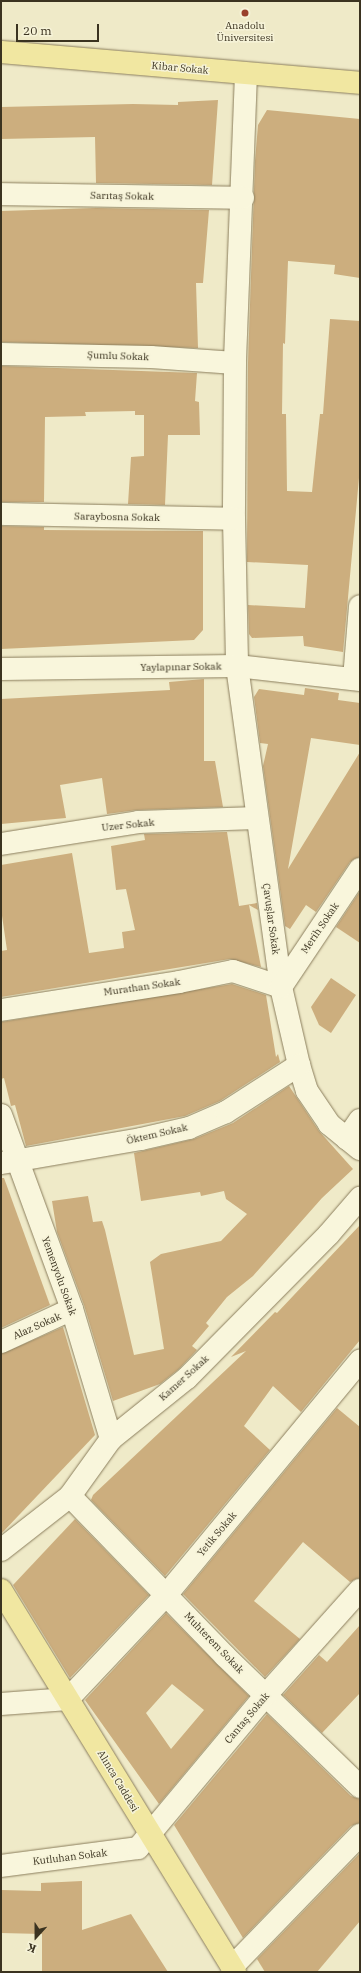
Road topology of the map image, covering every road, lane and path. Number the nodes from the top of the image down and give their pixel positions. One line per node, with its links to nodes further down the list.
1 (1, 52): 2 (main road, Kibar Sokak)
2 (246, 74): 3 (main road, Kibar Sokak); 5 (street, Çavuşlar Sokak)
3 (360, 82)
4 (1, 194): 5 (street, Sarıtaş Sokak)
5 (242, 198): 7 (street, Çavuşlar Sokak)
6 (1, 354): 7 (street, Şumlu Sokak)
7 (235, 362): 9 (street, Çavuşlar Sokak)
8 (1, 514): 9 (street, Saraybosna Sokak)
9 (234, 519): 11 (street, Çavuşlar Sokak)
10 (360, 606): 13 (street)
11 (237, 666): 12 (street, Yaylapınar Sokak); 13 (street, Yaylapınar Sokak); 14 (street, Çavuşlar Sokak)
12 (1, 669)
13 (357, 680)
14 (257, 818): 15 (street, Uzer Sokak); 17 (street, Çavuşlar Sokak)
15 (1, 844)
16 (360, 869): 17 (street, Merih Sokak)
17 (281, 987): 18 (street, Murathan Sokak); 19 (street, Çavuşlar Sokak)
18 (1, 1010)
19 (299, 1065): 22 (street, Çavuşlar Sokak); 23 (street, Öktem Sokak)
20 (1, 1115): 23 (street, Yemenyolu Sokak)
21 (360, 1120): 22 (street)
22 (354, 1144)
23 (9, 1162): 25 (street, Yemenyolu Sokak)
24 (360, 1198): 28 (street, Kamer Sokak)
25 (72, 1310): 26 (street, Alaz Sokak); 28 (street, Yemenyolu Sokak)
26 (1, 1342)
27 (360, 1361): 33 (street, Yetik Sokak)
28 (111, 1439): 29 (street, Kamer Sokak)
29 (70, 1496): 30 (street, Kamer Sokak); 33 (street, Muhterem Sokak)
30 (1, 1550)
31 (1, 1590): 35 (main road, Alınca Caddesi)
32 (360, 1590): 34 (street, Cantaş Sokak)
33 (167, 1594): 34 (street, Muhterem Sokak); 35 (street, Yetik Sokak)
34 (266, 1695): 37 (street, Muhterem Sokak); 39 (street, Cantaş Sokak)
35 (68, 1699): 36 (street); 39 (main road, Alınca Caddesi)
36 (1, 1704)
37 (360, 1787)
38 (360, 1836): 41 (street)
39 (144, 1841): 40 (street, Kutluhan Sokak); 41 (main road, Alınca Caddesi)
40 (1, 1866)
41 (233, 1969)

